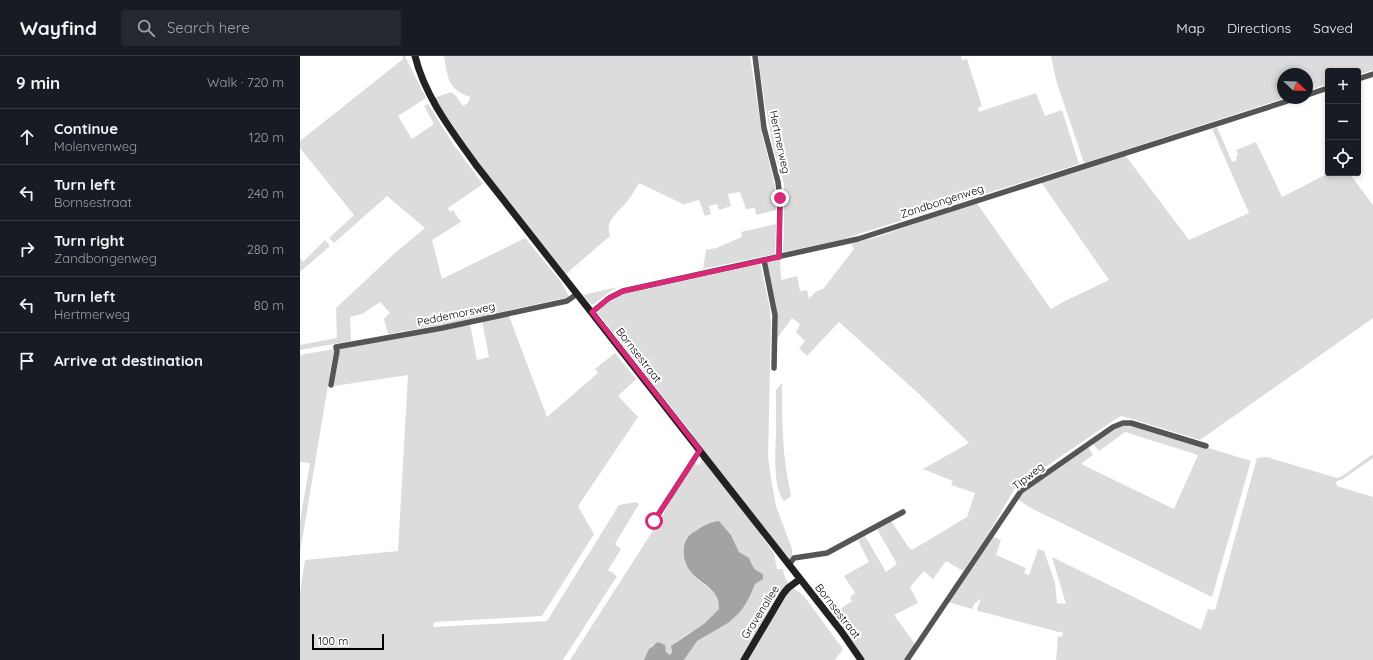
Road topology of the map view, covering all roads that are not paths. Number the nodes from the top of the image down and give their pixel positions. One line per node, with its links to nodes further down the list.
1 (415, 56): 10 (street, Bornsestraat)
2 (755, 56): 8 (street, Hertmerweg)
3 (1373, 74): 4 (street)
4 (1361, 78)
5 (1325, 89): 6 (street)
6 (1313, 93)
7 (1279, 104): 8 (street, Zandbongenweg)
8 (779, 257): 9 (street, Zandbongenweg)
9 (764, 260): 11 (street, Zandbongenweg); 12 (street)
10 (577, 294): 11 (street, Bornsestraat); 13 (street, Peddemorsweg)
11 (592, 312): 15 (street, Bornsestraat)
12 (774, 368)
13 (331, 385)
14 (1206, 446): 22 (street, Tipweg)
15 (700, 450): 17 (street); 18 (street, Bornsestraat)
16 (903, 512): 18 (street)
17 (654, 521)
18 (789, 565): 19 (street, Bornsestraat)
19 (800, 579): 20 (street, Gravenallee); 21 (street, Bornsestraat)
20 (744, 660)
21 (861, 660)
22 (907, 660)

